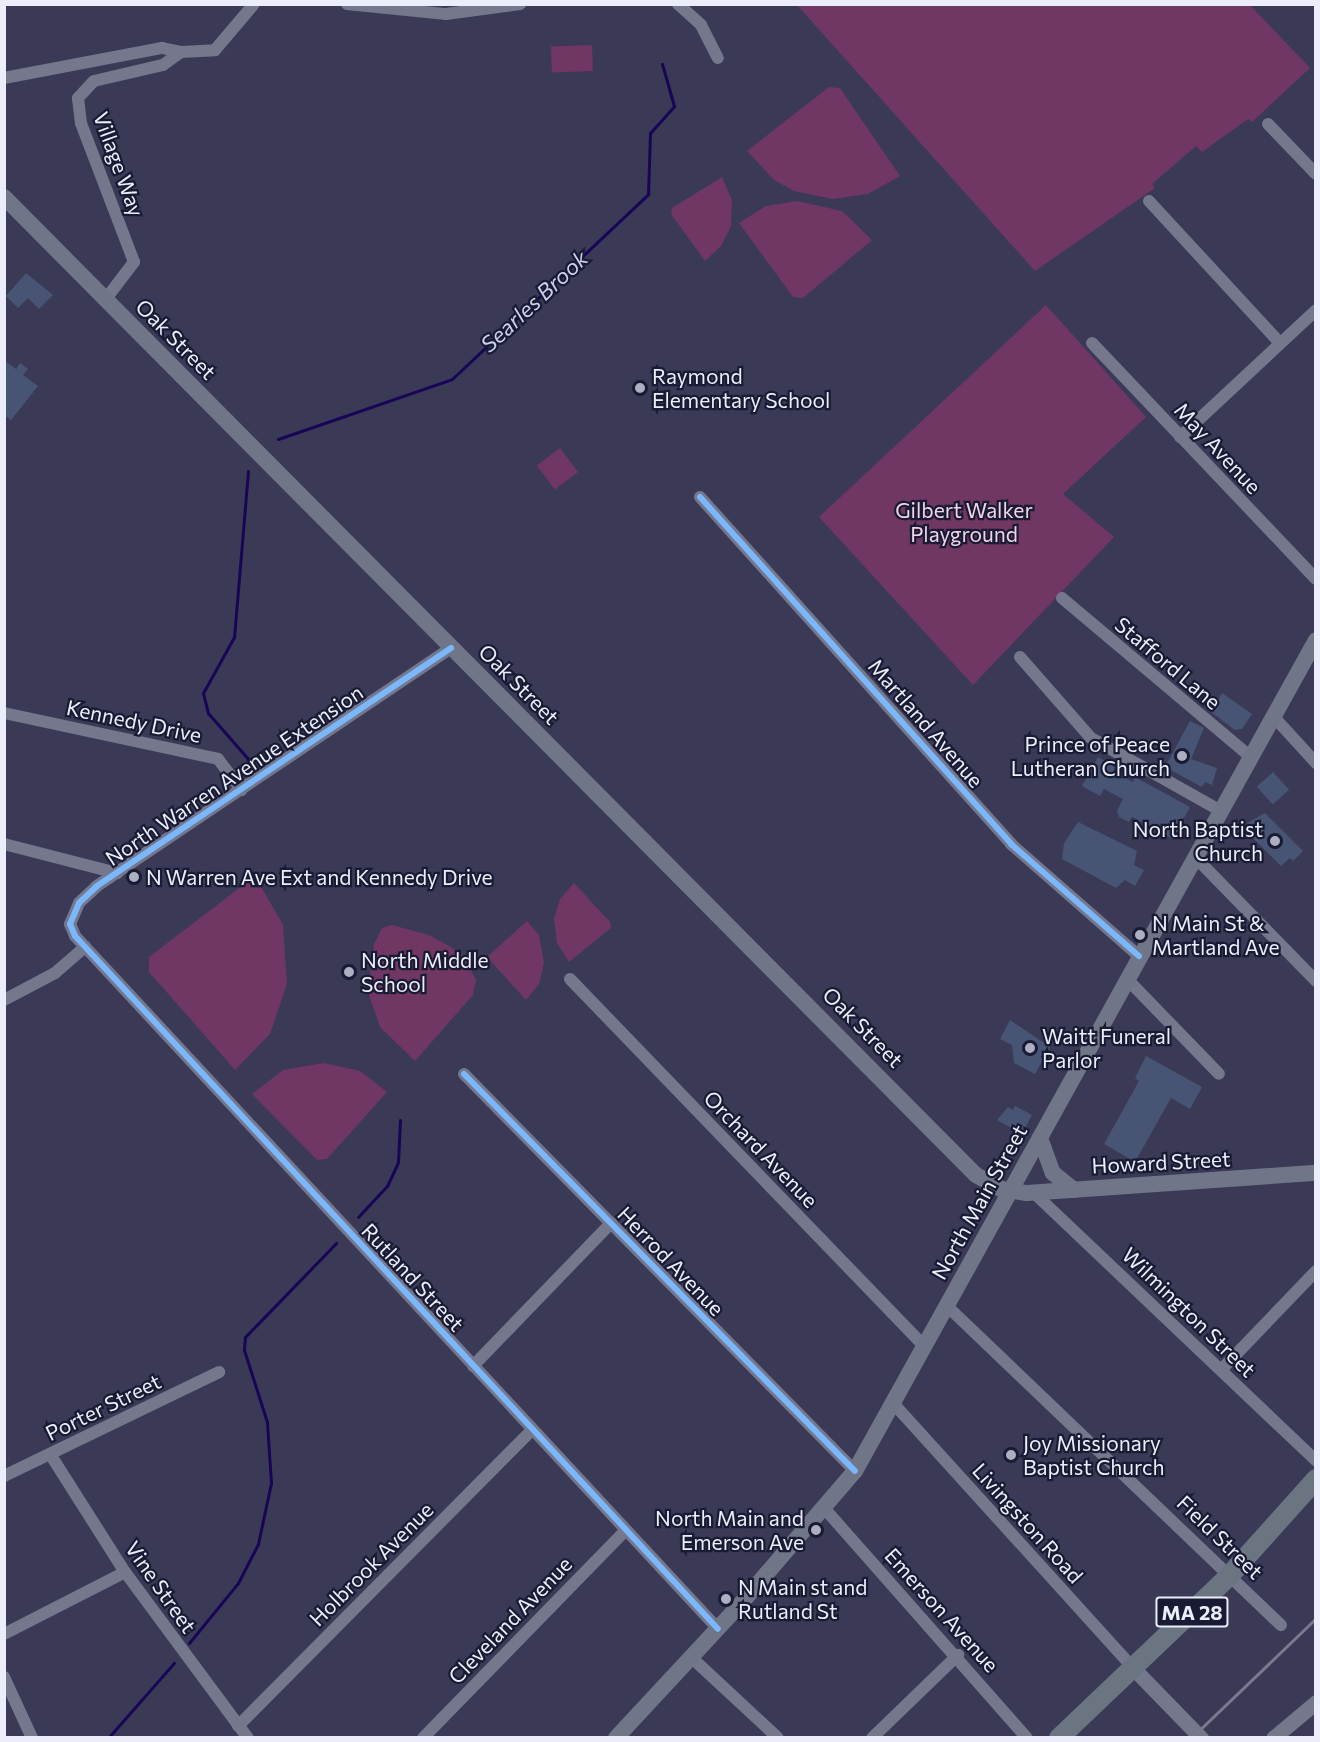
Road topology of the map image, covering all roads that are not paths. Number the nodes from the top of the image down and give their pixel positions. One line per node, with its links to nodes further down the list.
1 (254, 4): 5 (street, Village Way)
2 (346, 4): 3 (street)
3 (520, 4)
4 (678, 4): 6 (street)
5 (181, 52): 7 (street); 12 (street, Village Way)
6 (718, 58)
7 (4, 78)
8 (1268, 123): 9 (street)
9 (1316, 174)
10 (4, 197): 12 (main road, Oak Street)
11 (1149, 201): 15 (street)
12 (105, 300): 21 (main road, Oak Street)
13 (1316, 310): 15 (street)
14 (1092, 343): 16 (street, May Avenue)
15 (1280, 343): 16 (street)
16 (1180, 437): 18 (street, May Avenue)
17 (700, 497): 33 (street, Martland Avenue)
18 (1316, 579)
19 (1062, 598): 25 (street, Stafford Lane)
20 (1316, 640): 24 (main road, North Main Street)
21 (451, 648): 27 (street, North Warren Avenue Extension); 43 (main road, Oak Street)
22 (1020, 657): 28 (street)
23 (4, 713): 27 (street, Kennedy Drive)
24 (1273, 716): 25 (main road, North Main Street); 26 (street)
25 (1251, 757): 28 (main road, North Main Street)
26 (1316, 763)
27 (241, 790): 31 (street, North Warren Avenue Extension)
28 (1221, 812): 30 (main road, North Main Street)
29 (4, 844): 31 (street)
30 (1195, 857): 33 (main road, North Main Street); 36 (street)
31 (117, 873): 32 (street, North Warren Avenue Extension)
32 (85, 946): 37 (street); 49 (street, Rutland Street)
33 (1139, 956): 35 (main road, North Main Street)
34 (570, 979): 48 (street, Orchard Avenue)
35 (1127, 979): 39 (street); 40 (main road, North Main Street)
36 (1316, 981)
37 (4, 1000)
38 (465, 1074): 45 (street, Herrod Avenue)
39 (1219, 1074)
40 (1040, 1138): 42 (main road); 43 (main road, North Main Street)
41 (1316, 1173): 42 (main road, Howard Street)
42 (1074, 1190): 44 (main road, Howard Street)
43 (1009, 1191): 44 (main road, Howard Street); 47 (main road, North Main Street)
44 (1034, 1192): 50 (street, Wilmington Street)
45 (611, 1223): 49 (street); 56 (street, Herrod Avenue)
46 (1316, 1271): 50 (street)
47 (947, 1306): 48 (main road, North Main Street); 62 (street, Field Street)
48 (925, 1347): 52 (main road, North Main Street)
49 (473, 1366): 53 (street, Rutland Street)
50 (1221, 1370): 55 (street, Wilmington Street)
51 (219, 1372): 54 (street, Porter Street)
52 (894, 1403): 56 (main road, North Main Street); 68 (street, Livingston Road)
53 (532, 1430): 60 (street, Rutland Street); 71 (street, Holbrook Avenue)
54 (50, 1454): 57 (street, Porter Street); 61 (street, Vine Street)
55 (1316, 1461)
56 (855, 1471): 59 (main road, North Main Street)
57 (4, 1476)
58 (1316, 1479): 62 (main road, MA 28)
59 (825, 1509): 64 (main road, North Main Street); 66 (street, Emerson Avenue)
60 (626, 1531): 64 (street, Rutland Street); 74 (street, Cleveland Avenue)
61 (125, 1572): 65 (street); 71 (street, Vine Street)
62 (1230, 1575): 63 (street, Field Street); 68 (main road, MA 28)
63 (1281, 1625)
64 (718, 1629): 67 (main road, North Main Street)
65 (4, 1634)
66 (958, 1655): 77 (street); 78 (street, Emerson Avenue)
67 (692, 1658): 75 (main road, North Main Street); 76 (street)
68 (1133, 1668): 79 (main road, MA 28); 80 (street)
69 (4, 1677): 72 (street)
70 (1316, 1702): 81 (street)
71 (238, 1726): 73 (street, Vine Street)
72 (32, 1737)
73 (248, 1737)
74 (423, 1737)
75 (616, 1737)
76 (778, 1737)
77 (872, 1737)
78 (1027, 1737)
79 (1059, 1737)
80 (1201, 1737)
81 (1273, 1737)

